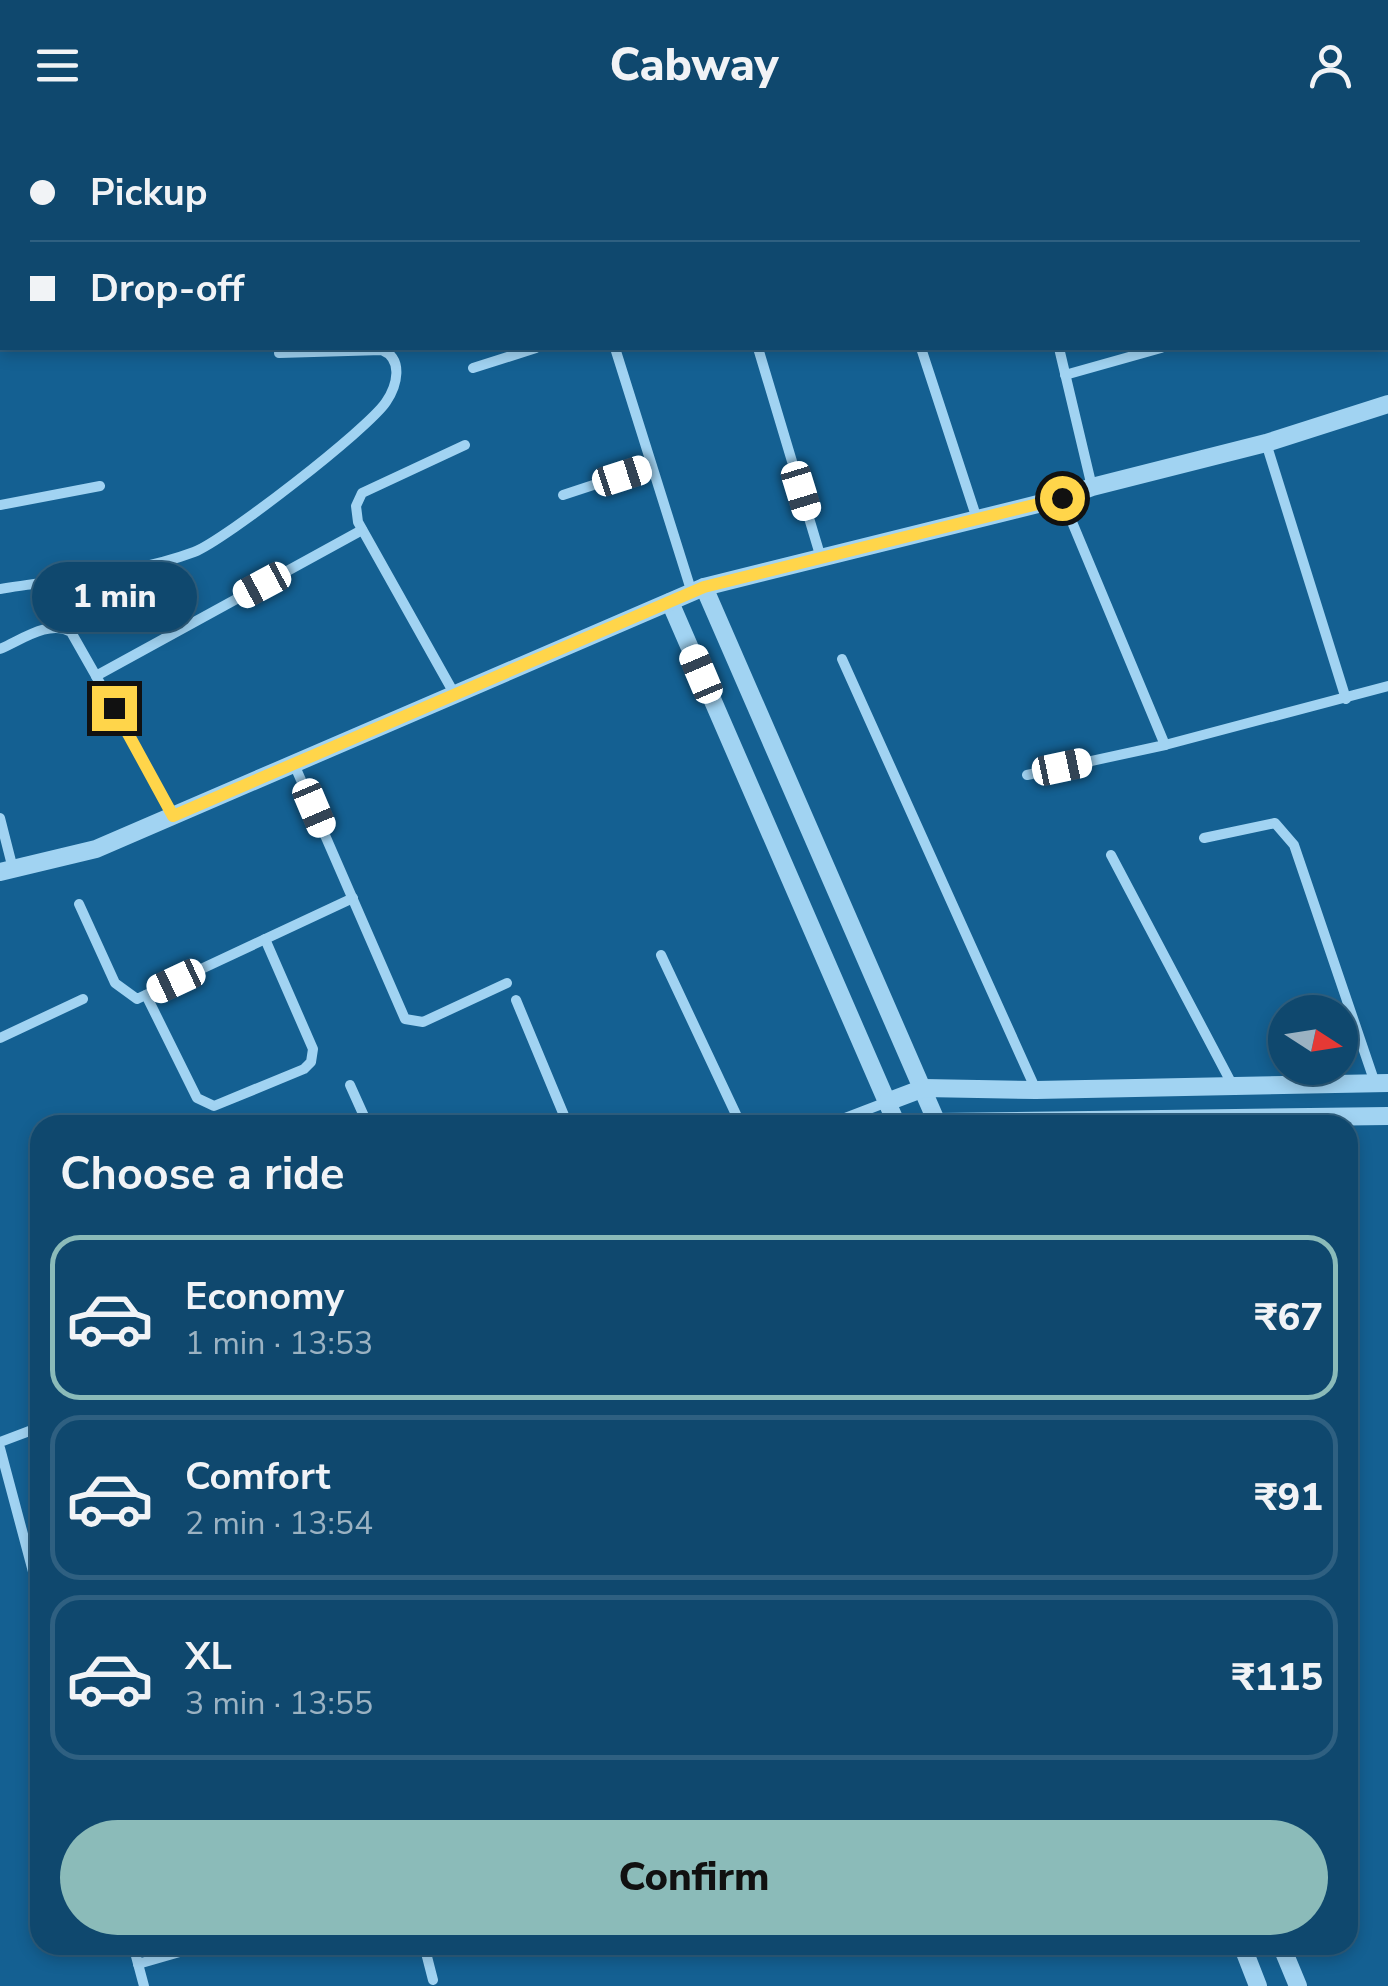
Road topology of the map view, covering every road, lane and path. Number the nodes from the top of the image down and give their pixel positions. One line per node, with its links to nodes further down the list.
1 (530, 350): 8 (street)
2 (616, 350): 13 (street)
3 (759, 350): 21 (street)
4 (921, 350): 19 (street)
5 (1059, 350): 9 (street)
6 (1154, 350): 9 (street)
7 (279, 353): 22 (street)
8 (473, 368)
9 (1065, 374): 15 (street)
10 (1388, 404): 11 (street)
11 (1266, 443): 15 (street); 30 (street)
12 (465, 445): 20 (street)
13 (652, 466): 16 (street); 23 (street)
14 (100, 486): 18 (street)
15 (1092, 488): 17 (street)
16 (563, 495)
17 (1062, 498): 19 (street); 31 (street)
18 (0, 506)
19 (977, 519): 21 (street)
20 (362, 530): 27 (street); 29 (street)
21 (821, 558): 23 (street)
22 (0, 588)
23 (698, 590): 24 (street); 51 (street)
24 (670, 602): 29 (street); 53 (street)
25 (0, 649): 27 (street)
26 (842, 660): 52 (street)
27 (96, 676): 34 (street)
28 (1388, 686): 30 (street)
29 (455, 694): 32 (street)
30 (1346, 699): 31 (street)
31 (1165, 746): 33 (street)
32 (294, 764): 34 (street); 39 (street)
33 (1027, 774)
34 (173, 816): 38 (street)
35 (0, 818): 38 (street)
36 (1204, 838): 48 (street)
37 (1111, 856): 50 (street)
38 (6, 871)
39 (352, 898): 41 (street); 43 (street)
40 (79, 904): 44 (street)
41 (266, 939): 44 (street); 44 (street)
42 (660, 955): 56 (street)
43 (507, 983)
44 (146, 995)
45 (83, 999): 47 (street)
46 (516, 1000): 55 (street)
47 (0, 1038)
48 (1382, 1083): 50 (street)
49 (350, 1085): 54 (street)
50 (1234, 1087): 52 (street)
51 (924, 1088): 52 (street); 53 (street); 59 (street)
52 (1036, 1090)
53 (887, 1102): 57 (street); 58 (street)
54 (364, 1115)
55 (564, 1115)
56 (735, 1115)
57 (853, 1115)
58 (893, 1115)
59 (932, 1115)
60 (1388, 1116): 61 (street)
61 (1358, 1117)
62 (30, 1432): 63 (street)
63 (0, 1445): 64 (street)
64 (30, 1560)
65 (136, 1955): 70 (street)
66 (169, 1955): 70 (street)
67 (427, 1955): 71 (street)
68 (1246, 1955): 73 (street)
69 (1285, 1955): 74 (street)
70 (138, 1964): 72 (street)
71 (433, 1980)
72 (144, 1986)
73 (1258, 1986)
74 (1298, 1986)

